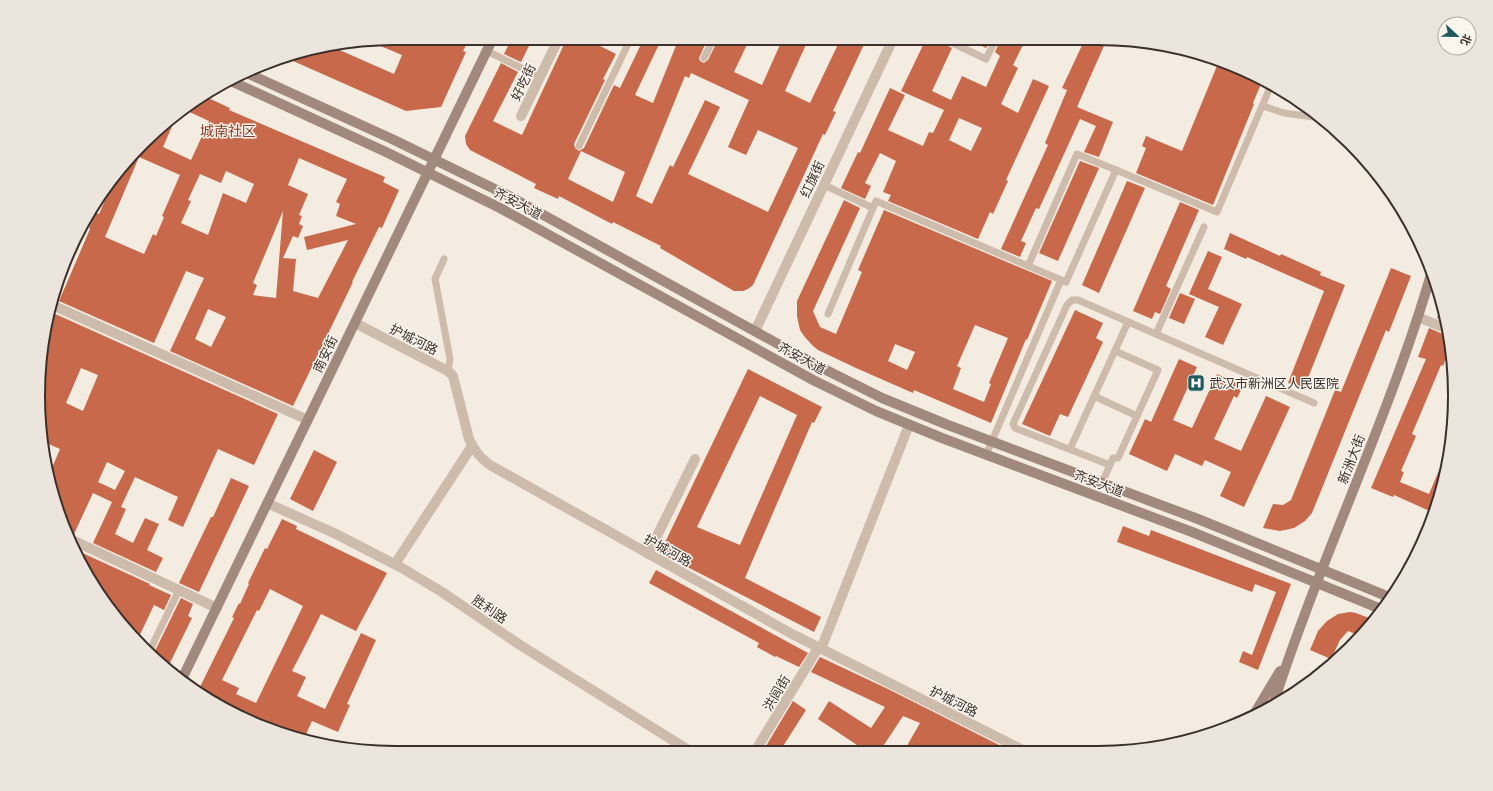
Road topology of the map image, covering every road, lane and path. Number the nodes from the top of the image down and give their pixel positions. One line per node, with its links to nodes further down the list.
1 (490, 45): 8 (main road, 南安街)
2 (556, 45): 11 (street, 好吃街)
3 (627, 45): 17 (lane)
4 (710, 45): 9 (lane)
5 (889, 45): 21 (street, 红旗街)
6 (957, 45): 7 (lane)
7 (993, 45)
8 (487, 51): 11 (lane); 18 (main road, 南安街)
9 (704, 58)
10 (253, 76): 18 (main road, 齐安大道)
11 (540, 77): 15 (street, 好吃街)
12 (236, 83): 20 (main road, 齐安大道)
13 (1269, 90): 14 (lane)
14 (1263, 106): 16 (lane); 19 (lane)
15 (521, 116)
16 (1310, 117)
17 (579, 146)
18 (434, 159): 20 (main road, 南安街); 34 (main road, 齐安大道)
19 (1116, 170): 25 (lane); 26 (lane)
20 (428, 172): 32 (main road, 南安街); 42 (main road, 齐安大道)
21 (824, 186): 22 (lane); 34 (street, 红旗街)
22 (873, 208): 25 (lane); 29 (lane)
23 (1204, 227): 35 (lane)
24 (444, 259): 37 (lane)
25 (1028, 266): 26 (lane)
26 (1061, 280): 43 (lane)
27 (1429, 282): 30 (main road, 新洲大街)
28 (57, 307): 41 (street)
29 (828, 314)
30 (1418, 317): 33 (street); 54 (main road, 新洲大街)
31 (1128, 322): 35 (lane); 36 (lane); 45 (lane)
32 (355, 323): 37 (street, 护城河路); 41 (main road, 南安街)
33 (1441, 326)
34 (755, 331): 43 (main road, 齐安大道)
35 (1156, 334): 39 (lane)
36 (1115, 351): 38 (lane); 40 (lane)
37 (448, 371): 44 (street, 护城河路)
38 (1094, 396): 40 (lane); 45 (lane)
39 (1314, 403)
40 (1137, 416): 48 (lane)
41 (308, 420): 50 (main road, 南安街)
42 (909, 425): 46 (main road, 齐安大道); 61 (street, 洪闾街)
43 (992, 441): 46 (lane); 49 (main road, 齐安大道)
44 (472, 446): 52 (street, 护城河路); 53 (street)
45 (1070, 449): 48 (lane)
46 (986, 455): 55 (main road, 齐安大道)
47 (695, 459): 52 (street)
48 (1110, 465): 49 (lane)
49 (1102, 483): 54 (main road, 齐安大道)
50 (267, 503): 53 (street, 胜利路); 59 (main road, 南安街)
51 (77, 542): 56 (street)
52 (648, 554): 61 (street, 护城河路)
53 (395, 564): 66 (street, 胜利路)
54 (1322, 569): 55 (main road, 新洲大街); 57 (main road, 齐安大道)
55 (1317, 583): 58 (main road, 齐安大道); 62 (main road, 新洲大街)
56 (179, 590): 59 (street); 60 (lane)
57 (1385, 595)
58 (1377, 607)
59 (217, 608): 63 (main road, 南安街)
60 (152, 647)
61 (820, 648): 67 (street, 洪闾街); 68 (street, 护城河路)
62 (1289, 655): 64 (main road, 新洲大街); 65 (main road, 新洲大街)
63 (184, 675)
64 (1275, 697)
65 (1258, 707)
66 (682, 746)
67 (758, 746)
68 (1015, 746)

